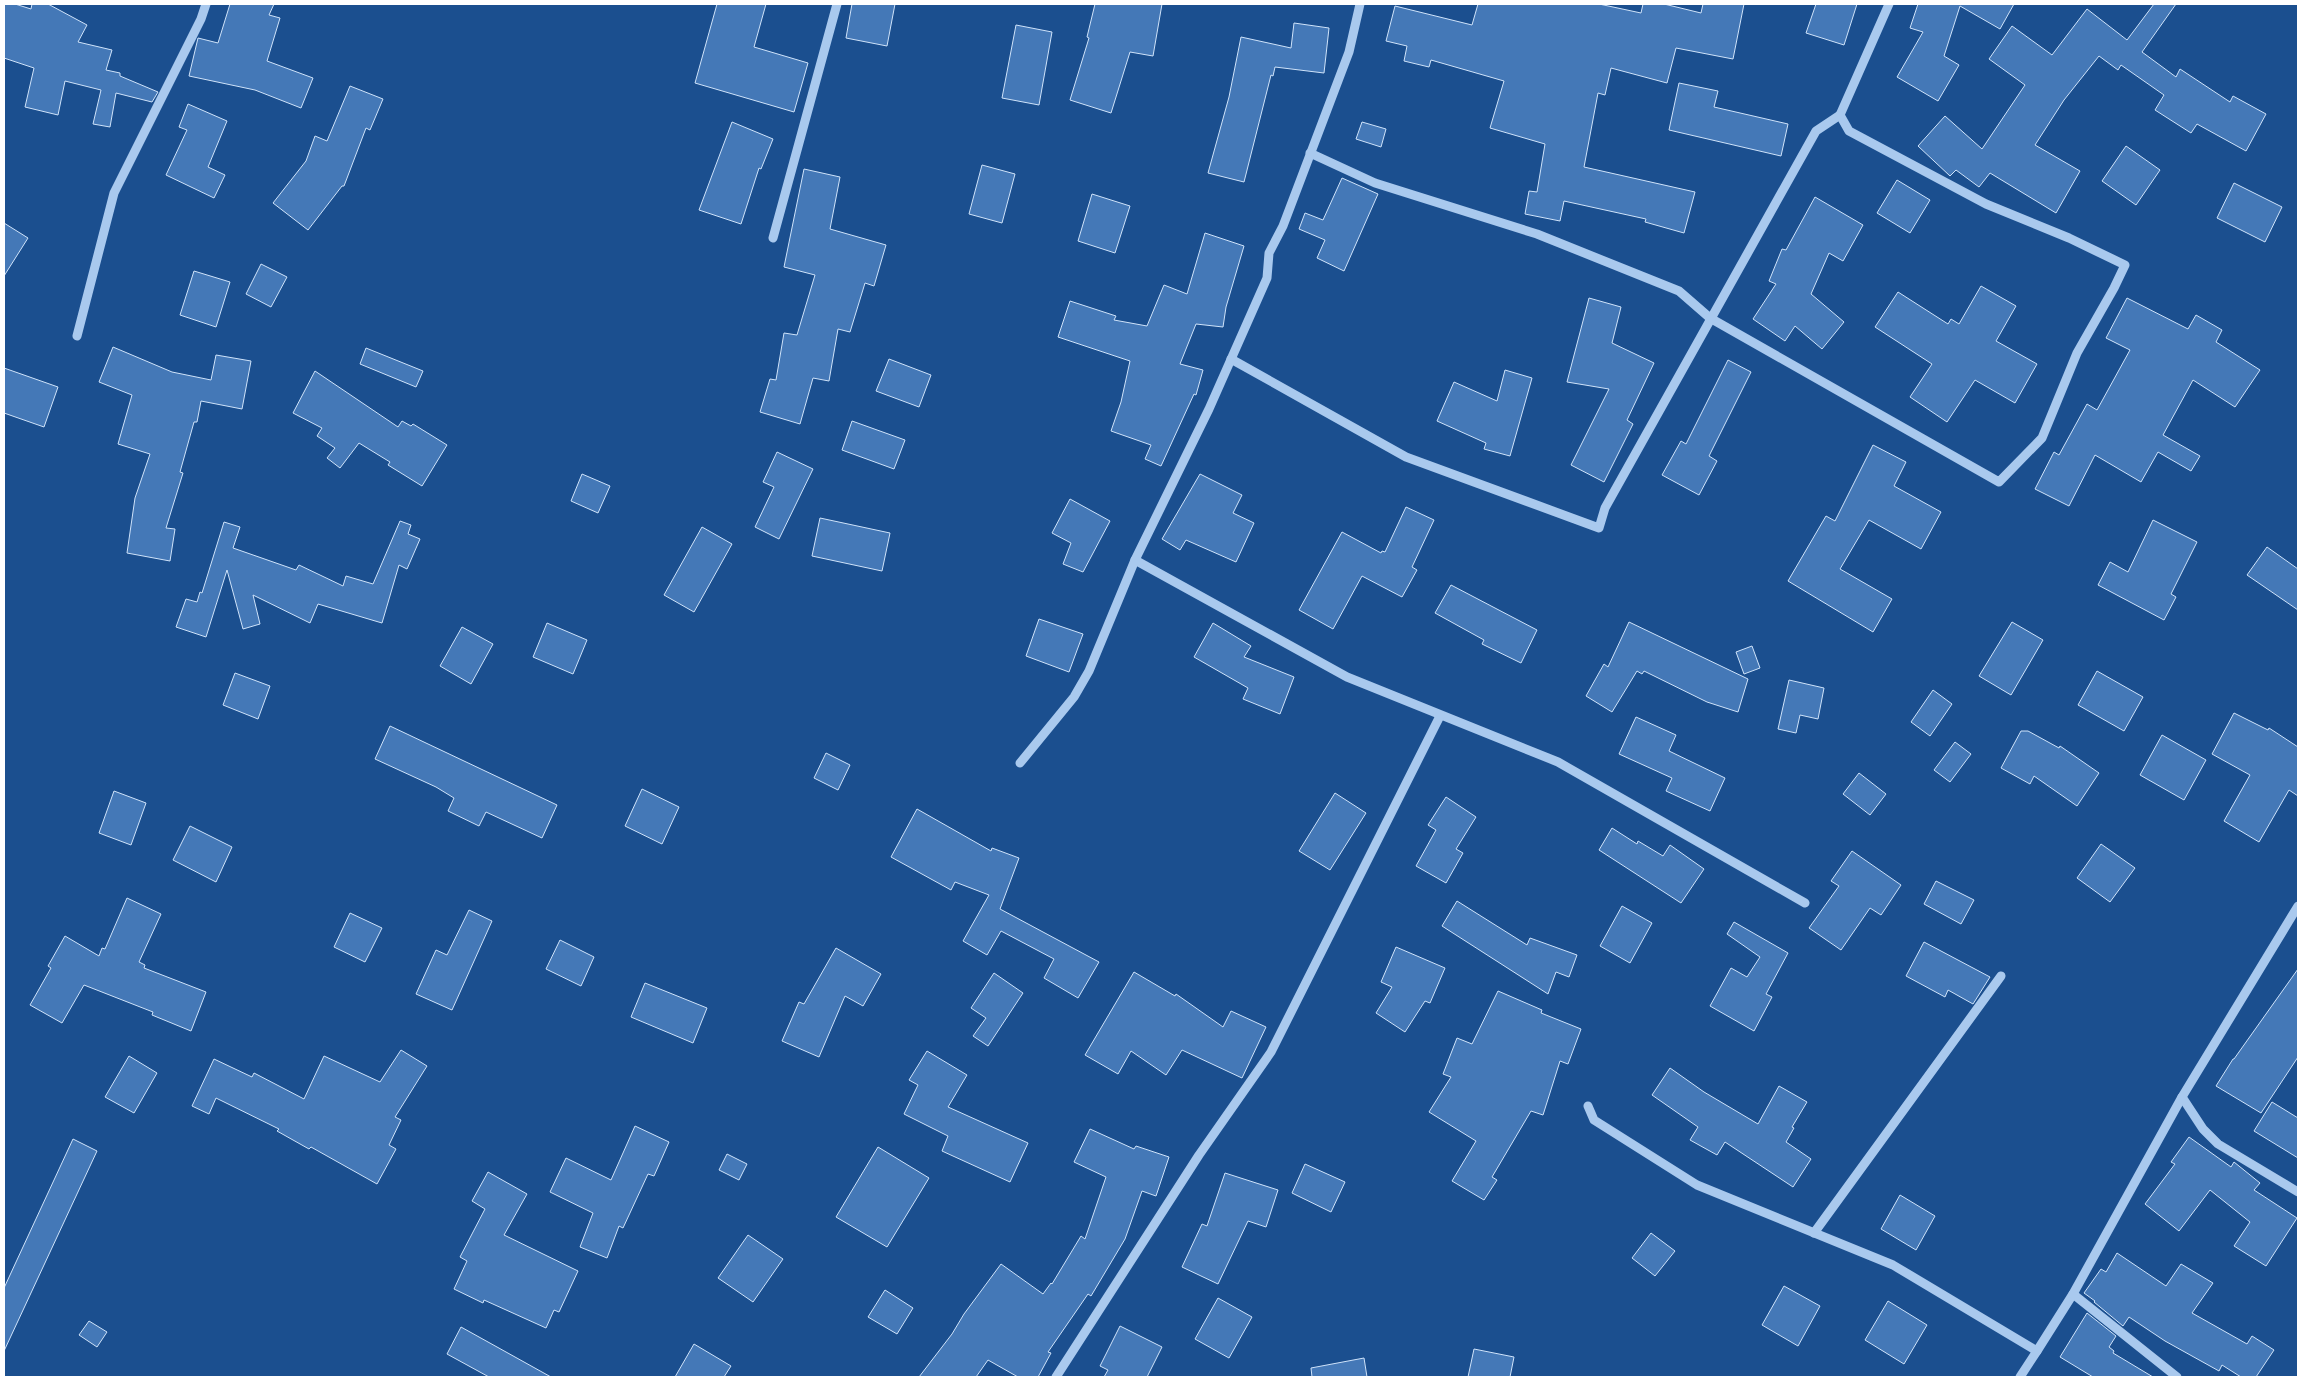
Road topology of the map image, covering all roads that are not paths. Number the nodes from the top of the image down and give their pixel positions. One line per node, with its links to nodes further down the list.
1 (206, 4): 9 (street)
2 (837, 4): 7 (street)
3 (1360, 4): 6 (street)
4 (1889, 4): 5 (street)
5 (1840, 115): 8 (street); 8 (street)
6 (1310, 153): 8 (street); 10 (street)
7 (773, 238)
8 (1710, 318): 10 (street)
9 (77, 336)
10 (1231, 359): 11 (street)
11 (1135, 560): 12 (street); 13 (street)
12 (1440, 716): 14 (street); 23 (street)
13 (1020, 763)
14 (1805, 903)
15 (2298, 906): 17 (street)
16 (2001, 976): 20 (street)
17 (2182, 1097): 19 (street); 21 (street)
18 (1588, 1106): 20 (street)
19 (2298, 1192)
20 (1814, 1233): 22 (street)
21 (2073, 1294): 22 (street); 25 (street)
22 (2038, 1351): 24 (street)
23 (1056, 1377)
24 (2020, 1377)
25 (2177, 1377)

